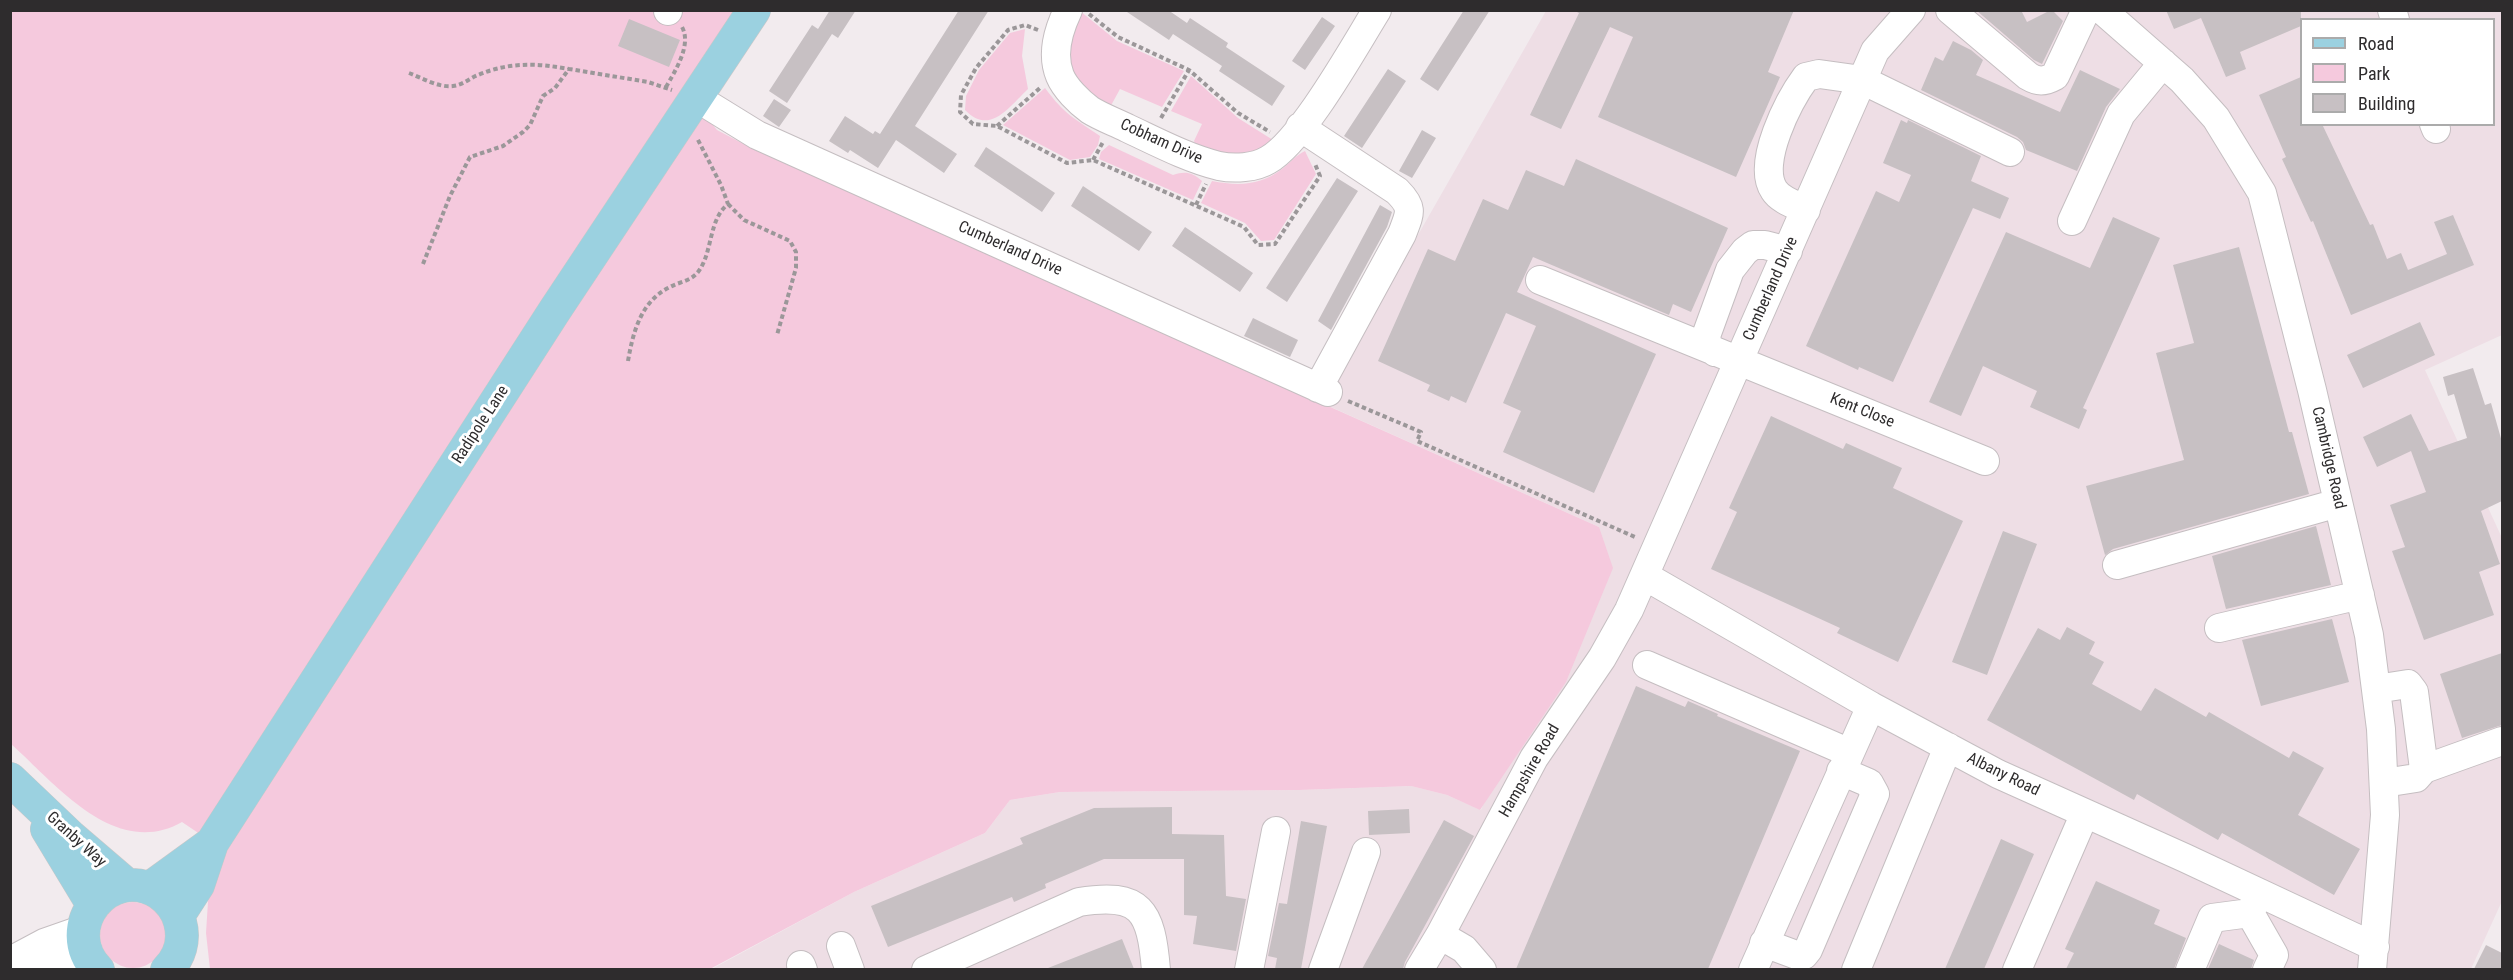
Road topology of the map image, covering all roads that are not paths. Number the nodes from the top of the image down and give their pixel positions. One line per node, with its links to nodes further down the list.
1 (754, 10): 10 (main road, Radipole Lane)
2 (1068, 10): 11 (street, Cobham Drive)
3 (1377, 10): 11 (street, Cobham Drive)
4 (1911, 10): 9 (street, Cumberland Drive)
5 (1950, 10): 6 (street)
6 (2086, 10)
7 (2103, 10): 8 (street, Cambridge Road)
8 (2163, 63): 14 (street); 19 (street, Cambridge Road)
9 (1862, 80): 12 (street); 13 (street, Cumberland Drive); 13 (street)
10 (690, 109): 11 (street, Cumberland Drive); 35 (main road, Radipole Lane)
11 (1294, 135)
12 (2010, 152)
13 (1806, 210): 15 (street, Cumberland Drive)
14 (2072, 221)
15 (1788, 251): 17 (street, Cumberland Drive); 17 (street)
16 (1540, 280): 17 (street, Kent Close)
17 (1727, 357): 18 (street, Kent Close); 21 (street, Cumberland Drive)
18 (1985, 461)
19 (2338, 503): 20 (street); 22 (street, Cambridge Road)
20 (2117, 565)
21 (1645, 576): 26 (street, Albany Road); 41 (street, Hampshire Road)
22 (2360, 595): 23 (street); 25 (street, Cambridge Road)
23 (2219, 628)
24 (1647, 665): 29 (street)
25 (2376, 689): 30 (street); 31 (street, Cambridge Road)
26 (1871, 706): 28 (street, Albany Road); 29 (street)
27 (2502, 741): 30 (street)
28 (1948, 747): 33 (street, Albany Road); 54 (street)
29 (1846, 762): 42 (street); 42 (street)
30 (2424, 769): 31 (street)
31 (2384, 783): 43 (street, Cambridge Road)
32 (18, 787): 37 (main road, Granby Way); 40 (main road, Granby Way)
33 (2085, 813): 38 (street, Albany Road); 55 (street)
34 (1276, 831): 49 (street)
35 (212, 843): 37 (main road, Radipole Lane); 39 (main road, Radipole Lane)
36 (1366, 852): 50 (street)
37 (139, 887): 39 (main road, Granby Way); 40 (main road, Radipole Lane)
38 (2254, 903): 43 (street, Albany Road); 56 (street); 57 (street)
39 (178, 916): 46 (main road)
40 (88, 917): 44 (street); 45 (main road)
41 (1440, 935): 51 (street, Hampshire Road); 52 (street)
42 (1764, 943): 53 (street)
43 (2373, 958)
44 (12, 959): 45 (street)
45 (95, 966)
46 (170, 968)
47 (927, 969): 48 (street)
48 (1156, 969)
49 (1249, 969)
50 (1323, 969)
51 (1419, 969)
52 (1482, 969)
53 (1753, 969)
54 (1856, 969)
55 (2017, 969)
56 (2190, 969)
57 (2267, 969)

